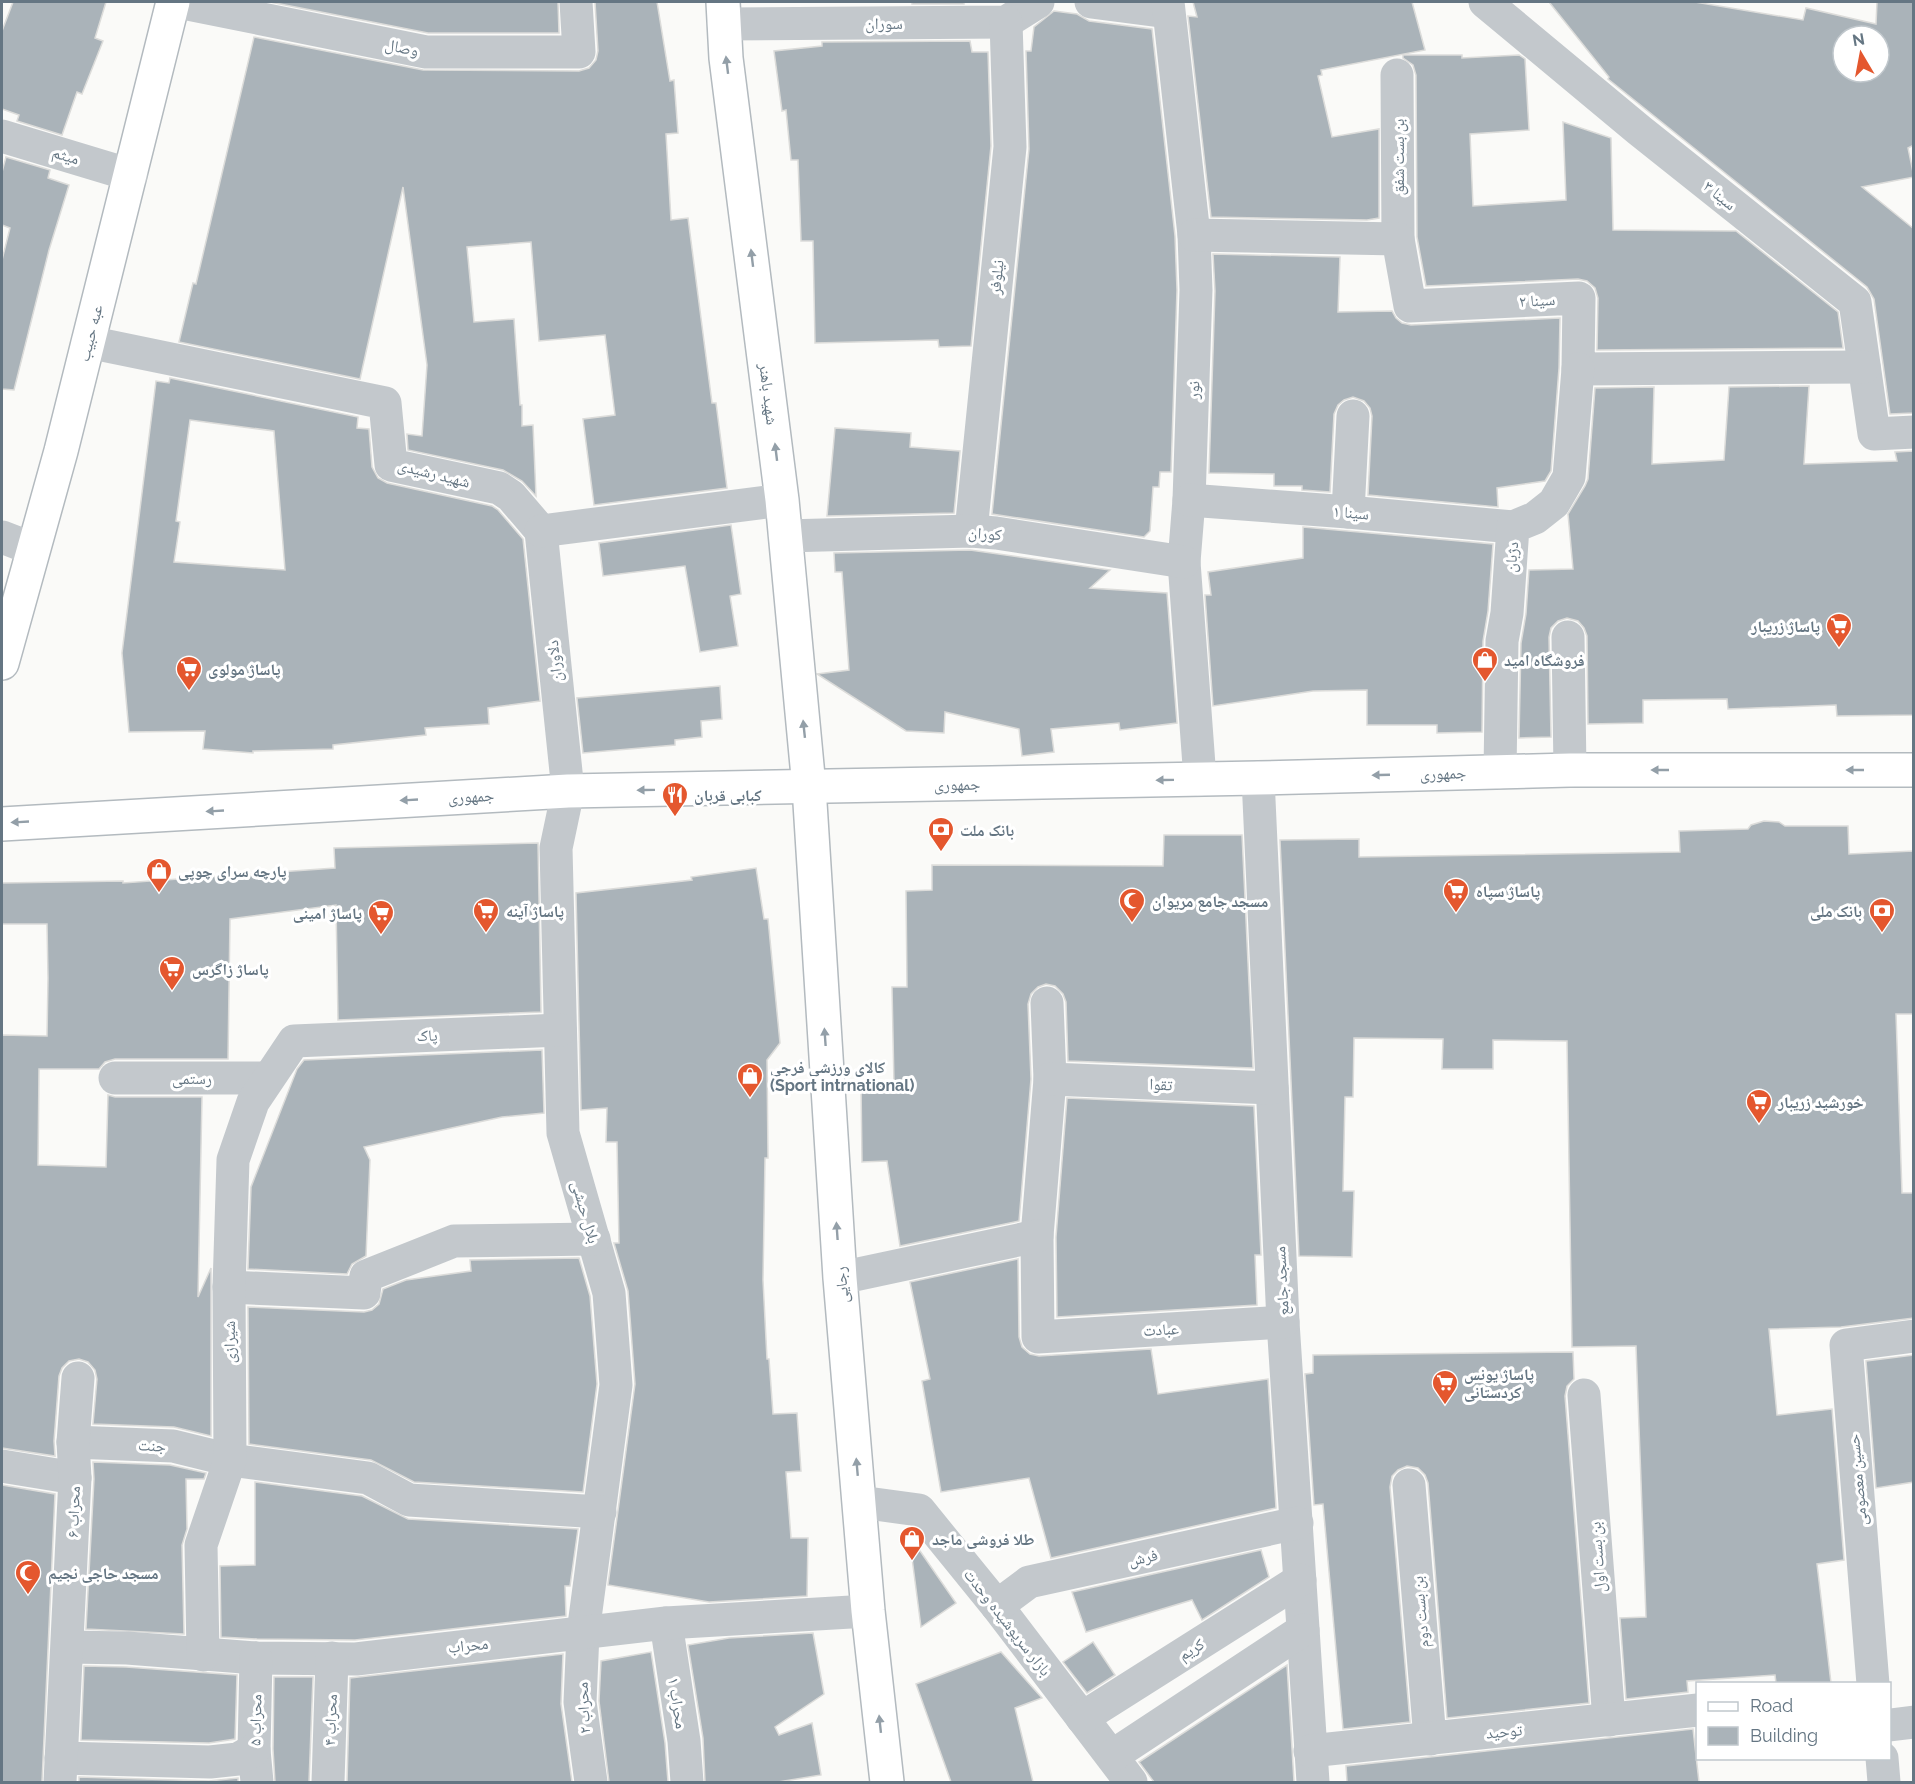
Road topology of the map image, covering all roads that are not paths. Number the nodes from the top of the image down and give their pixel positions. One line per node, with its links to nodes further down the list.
1 (173, 2): 12 (street, عبه حبیب)
2 (178, 2): 3 (street, وصال)
3 (576, 2)
4 (1038, 2): 9 (street)
5 (1091, 2): 7 (street)
6 (1485, 2): 16 (street, سینا ۳)
7 (1168, 7): 13 (street, نور)
8 (724, 13): 9 (street, سوران); 20 (street, شهید باهنر, one-way to 8)
9 (1006, 22): 25 (street, نیلوفر)
10 (1397, 75): 14 (street, بن بست شفق)
11 (3, 140): 12 (street, میثم)
12 (130, 175): 15 (street, عبه حبیب)
13 (1194, 235): 14 (street); 21 (street, نور)
14 (1398, 239): 17 (street, سینا ۲)
15 (88, 342): 24 (street, شهید رشیدی); 28 (street, عبه حبیب)
16 (1864, 367): 17 (street); 19 (street, سینا ۳)
17 (1578, 369): 23 (street, دژبان)
18 (1353, 416): 22 (street)
19 (1914, 432)
20 (783, 500): 24 (street); 26 (street, شهید باهنر)
21 (1189, 500): 22 (street, سینا ۱); 29 (street, نور)
22 (1348, 512): 23 (street, سینا ۱)
23 (1514, 527): 34 (street, دژبان)
24 (541, 531): 38 (street, دلاوران)
25 (971, 531): 26 (street, کوران); 29 (street, کوران)
26 (785, 536): 37 (street, شهید باهنر, one-way to 26)
27 (2, 537): 28 (street)
28 (33, 549): 31 (street, عبه حبیب)
29 (1184, 562): 36 (street, نور)
30 (1568, 637): 32 (street)
31 (2, 663)
32 (1570, 770): 33 (street, جمهوری, one-way to 32); 34 (street, جمهوری)
33 (1914, 770)
34 (1500, 772): 35 (street, جمهوری, one-way to 35)
35 (1258, 778): 36 (street, جمهوری); 46 (street, مسجد جامع)
36 (1200, 779): 37 (street, جمهوری, one-way to 37)
37 (809, 787): 38 (street, جمهوری, one-way to 38); 49 (street, رجایی, one-way to 37)
38 (568, 791): 39 (street, جمهوری, one-way to 39); 41 (street, بلال حبشی)
39 (2, 824)
40 (1047, 1003): 45 (street)
41 (560, 1030): 42 (street, پاک); 48 (street, بلال حبشی)
42 (294, 1041): 44 (street, شیرازی)
43 (115, 1078): 44 (street, رستمی)
44 (268, 1078): 50 (street, شیرازی)
45 (1050, 1079): 46 (street, تقوا); 47 (street)
46 (1272, 1088): 51 (street, مسجد جامع)
47 (1037, 1236): 49 (street); 51 (street, عبادت)
48 (594, 1239): 50 (street); 61 (street, بلال حبشی)
49 (840, 1278): 60 (street, رجایی, one-way to 49)
50 (229, 1287): 56 (street, شیرازی)
51 (1283, 1322): 62 (street, مسجد جامع)
52 (1914, 1336): 73 (street, حسین معصومی)
53 (78, 1378): 55 (street, محراب ۶)
54 (1584, 1395): 76 (street, بن بست اول)
55 (73, 1442): 56 (street, جنت); 58 (street, محراب ۶)
56 (230, 1460): 61 (street, جنت); 70 (street, شیرازی)
57 (2, 1466): 58 (street)
58 (75, 1478): 69 (street, محراب ۶)
59 (1409, 1485): 79 (street, بن بست دوم)
60 (860, 1502): 64 (street, بازار سرپوشیده وحدت); 65 (street, رجایی)
61 (600, 1512): 68 (street, بلال حبشی)
62 (1297, 1523): 63 (street, مسجد جامع); 64 (street, فرش)
63 (1300, 1580): 67 (street, مسجد جامع); 75 (street, کریم)
64 (997, 1606): 75 (street, بازار سرپوشیده وحدت)
65 (868, 1611): 66 (street, محراب); 89 (street, رجایی, one-way to 65)
66 (666, 1623): 68 (street, محراب); 88 (street, محراب ۱)
67 (1304, 1630): 81 (street); 83 (street, مسجد جامع)
68 (584, 1632): 72 (street, محراب); 87 (street, محراب ۲)
69 (68, 1647): 70 (street, محراب); 84 (street, محراب ۶)
70 (203, 1655): 71 (street, محراب)
71 (256, 1658): 72 (street, محراب); 80 (street, محراب ۵)
72 (332, 1658): 86 (street, محراب ۴)
73 (1873, 1682)
74 (1696, 1710): 76 (street, توحید)
75 (1082, 1718): 81 (street, بازار سرپوشیده وحدت)
76 (1609, 1720): 79 (street, توحید)
77 (1914, 1722): 78 (street)
78 (1891, 1725)
79 (1430, 1738): 83 (street, توحید)
80 (254, 1750): 84 (street); 85 (street, محراب ۵)
81 (1112, 1756): 90 (street, بازار سرپوشیده وحدت)
82 (1882, 1760): 91 (street)
83 (1312, 1767)
84 (61, 1770)
85 (257, 1782)
86 (328, 1782)
87 (591, 1782)
88 (687, 1782)
89 (887, 1782)
90 (1131, 1782)
91 (1884, 1782)

